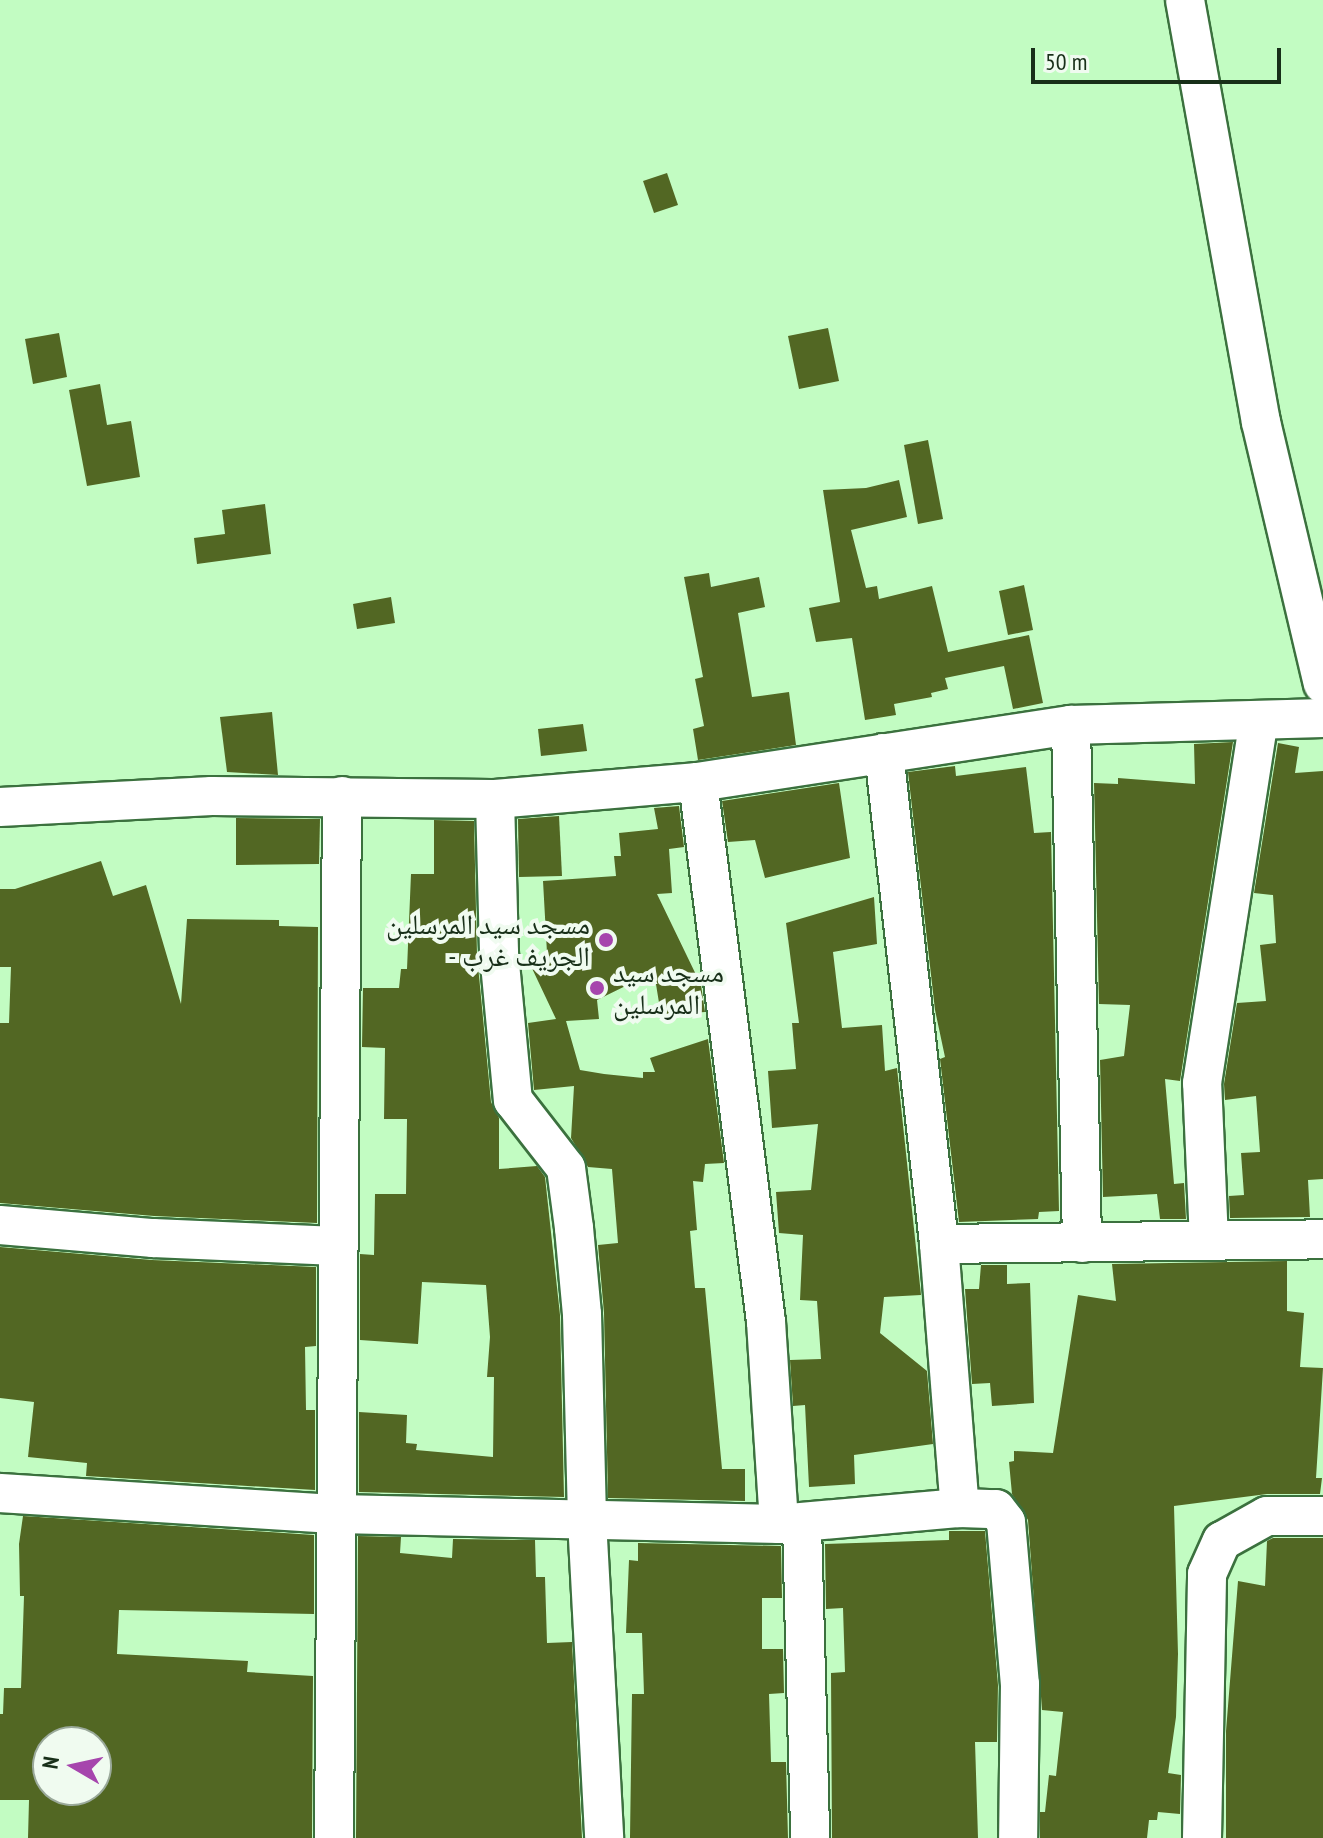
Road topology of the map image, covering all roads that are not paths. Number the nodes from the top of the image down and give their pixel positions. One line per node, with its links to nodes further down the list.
1 (1185, 0): 2 (street)
2 (1323, 684)
3 (1323, 718): 4 (street)
4 (1259, 721): 5 (street); 13 (street)
5 (1071, 725): 6 (street); 14 (street)
6 (884, 753): 7 (street); 15 (street)
7 (698, 782): 9 (street); 22 (street)
8 (342, 796): 9 (street); 10 (street); 16 (street)
9 (495, 799): 21 (street)
10 (0, 807)
11 (0, 1225): 16 (street)
12 (1323, 1239): 13 (street)
13 (1209, 1241): 14 (street)
14 (1082, 1243): 15 (street)
15 (939, 1244): 18 (street)
16 (337, 1246): 19 (street)
17 (0, 1493): 19 (street)
18 (960, 1508): 22 (street); 26 (street)
19 (338, 1514): 21 (street); 23 (street)
20 (1323, 1516): 27 (street)
21 (587, 1520): 22 (street); 24 (street)
22 (791, 1524): 25 (street)
23 (334, 1838)
24 (604, 1838)
25 (810, 1838)
26 (1018, 1838)
27 (1202, 1838)

